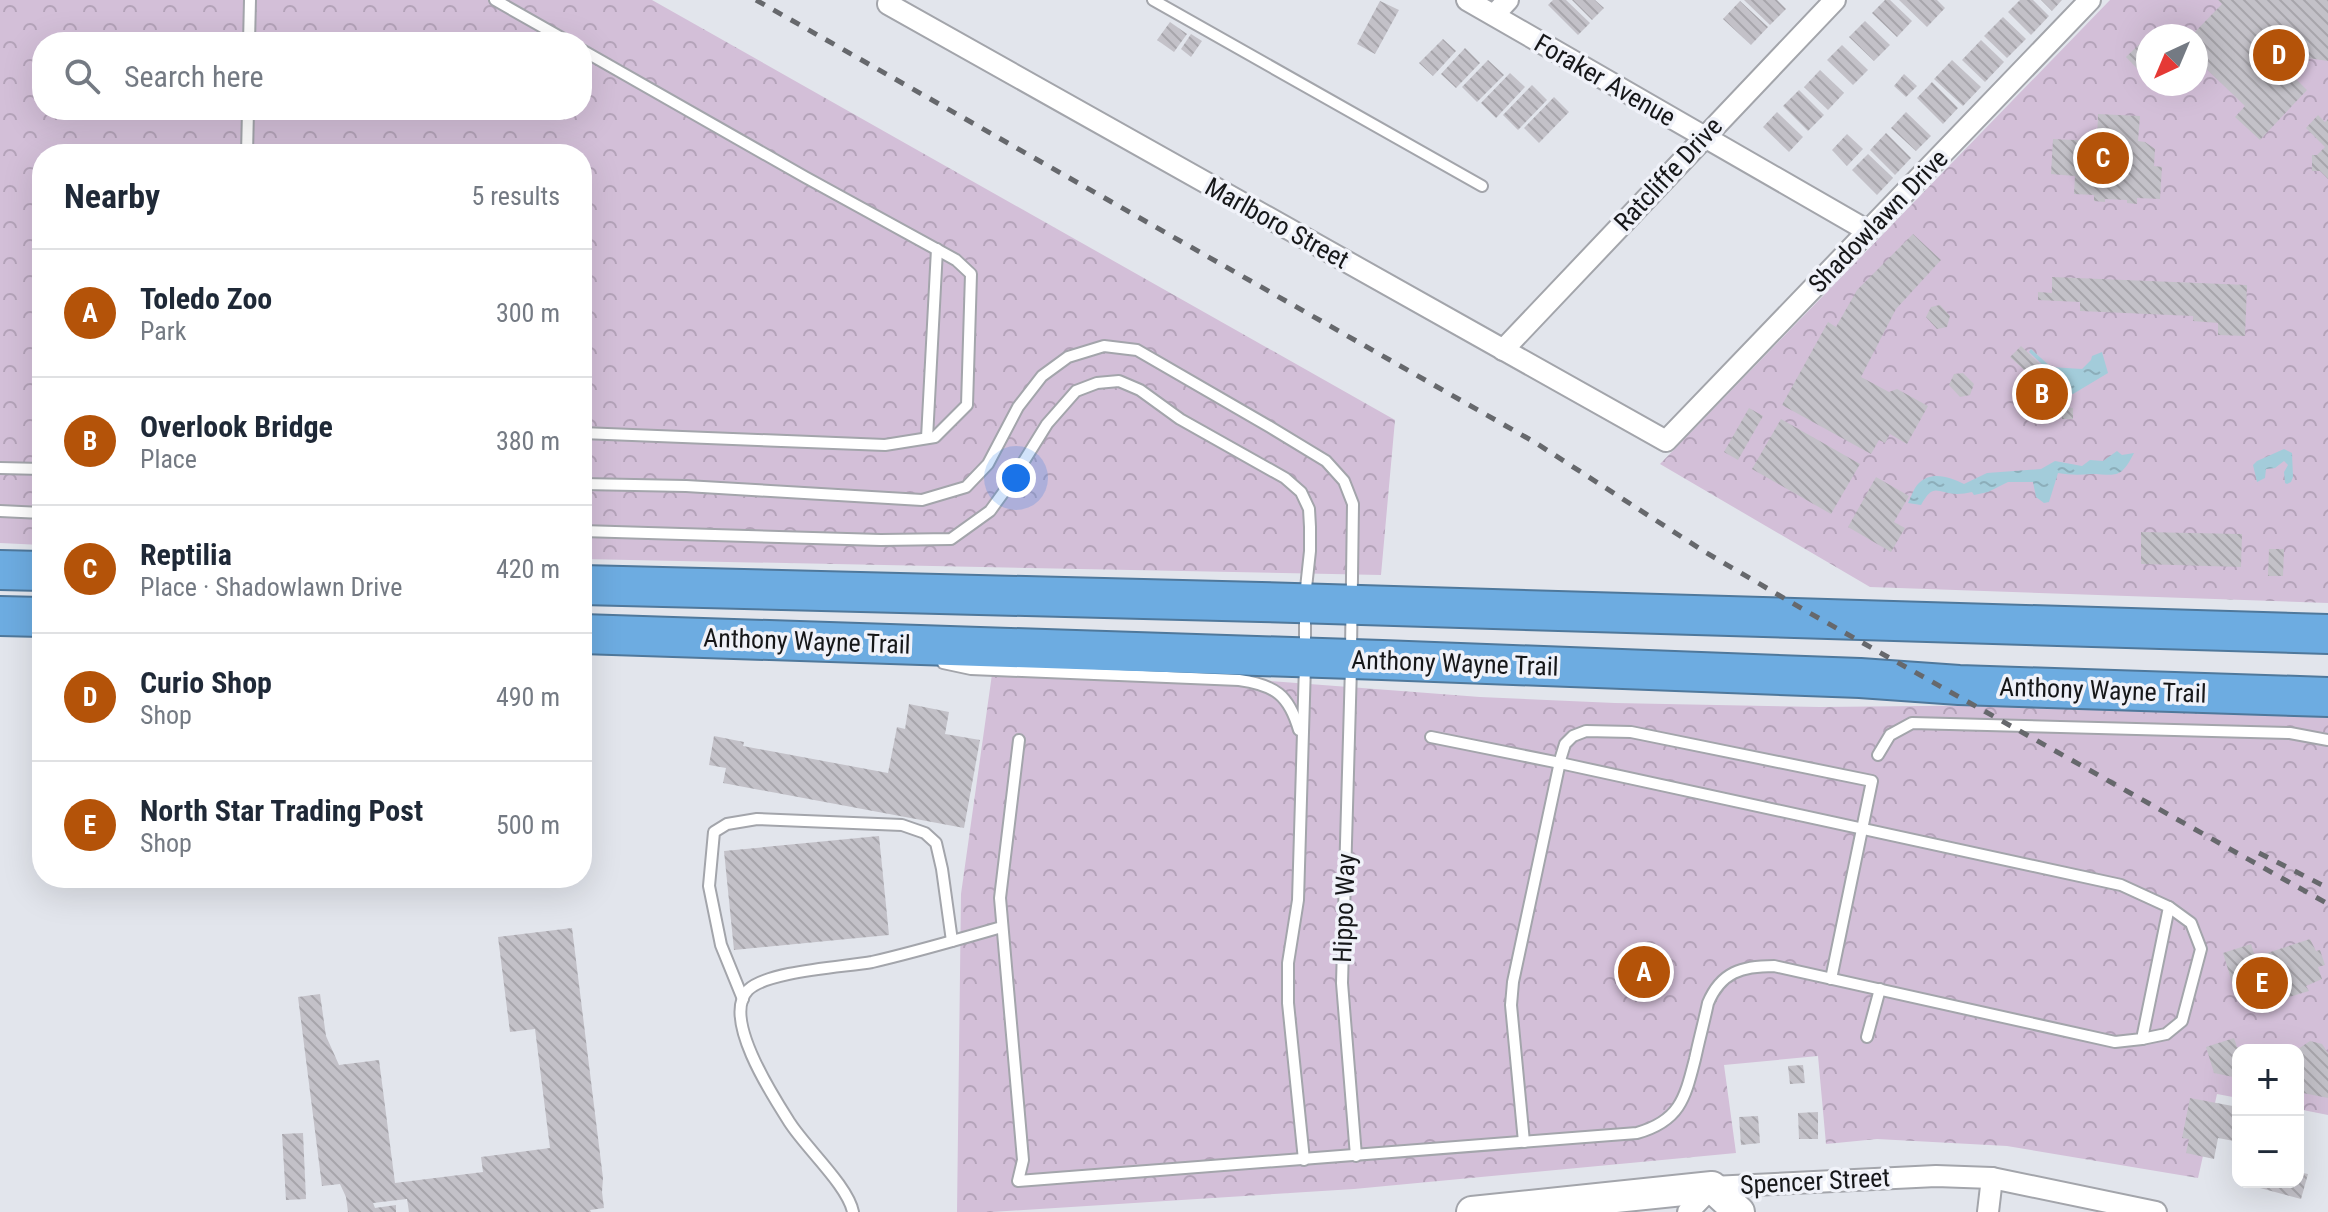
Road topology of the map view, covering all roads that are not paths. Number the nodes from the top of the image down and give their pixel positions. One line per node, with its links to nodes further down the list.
1 (250, 0): 9 (lane)
2 (495, 0): 10 (lane)
3 (1153, 0): 15 (lane)
4 (1467, 0): 8 (street, Foraker Avenue)
5 (1835, 0): 13 (street, Ratcliffe Drive)
6 (2090, 0): 16 (street, Shadowlawn Drive)
7 (889, 2): 18 (street, Marlboro Street)
8 (1501, 8): 13 (street, Foraker Avenue)
9 (249, 32)
10 (551, 32)
11 (592, 56): 17 (lane)
12 (248, 120): 14 (lane)
13 (1703, 137): 16 (street, Foraker Avenue); 18 (street, Ratcliffe Drive)
14 (247, 144)
15 (1482, 186)
16 (1868, 231): 21 (street, Shadowlawn Drive)
17 (937, 249): 20 (lane); 20 (lane)
18 (1503, 350): 21 (street, Marlboro Street)
19 (592, 433): 20 (lane)
20 (927, 438)
21 (1666, 441)
22 (0, 468): 23 (lane)
23 (32, 469)
24 (592, 484): 32 (lane, Hippo Way)
25 (0, 511): 26 (lane)
26 (32, 513)
27 (592, 531): 31 (lane, Hippo Way)
28 (0, 570): 29 (highway)
29 (32, 571)
30 (592, 585): 31 (highway, Anthony Wayne Trail)
31 (1305, 603): 32 (highway, Anthony Wayne Trail); 39 (lane, Hippo Way)
32 (1352, 604): 36 (highway, Anthony Wayne Trail); 40 (lane, Hippo Way)
33 (0, 616): 34 (highway)
34 (32, 617)
35 (592, 634): 37 (highway, Anthony Wayne Trail)
36 (2328, 634)
37 (843, 642): 38 (lane); 39 (highway, Anthony Wayne Trail)
38 (914, 657)
39 (1305, 658): 40 (highway, Anthony Wayne Trail); 44 (lane, Hippo Way)
40 (1351, 659): 42 (highway, Anthony Wayne Trail); 59 (lane, Hippo Way)
41 (929, 660): 44 (lane)
42 (2328, 697)
43 (1431, 737): 48 (lane)
44 (1301, 738): 60 (lane, Hippo Way)
45 (1019, 740): 51 (lane)
46 (2328, 740): 47 (lane)
47 (1878, 755)
48 (1560, 763): 49 (lane); 49 (lane); 58 (lane)
49 (1862, 830): 50 (lane); 53 (lane)
50 (2169, 907): 57 (lane); 57 (lane)
51 (1002, 927): 52 (lane); 60 (lane)
52 (952, 941): 55 (lane); 55 (lane)
53 (1831, 979): 54 (lane); 58 (lane)
54 (1880, 989): 56 (lane); 57 (lane)
55 (743, 999): 64 (lane)
56 (1867, 1037)
57 (2142, 1039)
58 (1524, 1142): 59 (lane)
59 (1356, 1156): 60 (lane)
60 (1304, 1160)
61 (1992, 1178): 62 (street, Spencer Street); 68 (street); 69 (street, Spencer Street)
62 (1712, 1187): 63 (street, Spencer Street); 66 (street); 67 (street)
63 (1603, 1206): 65 (street, Spencer Street)
64 (853, 1212)
65 (1472, 1212)
66 (1688, 1212)
67 (1739, 1212)
68 (1988, 1212)
69 (2156, 1212)

